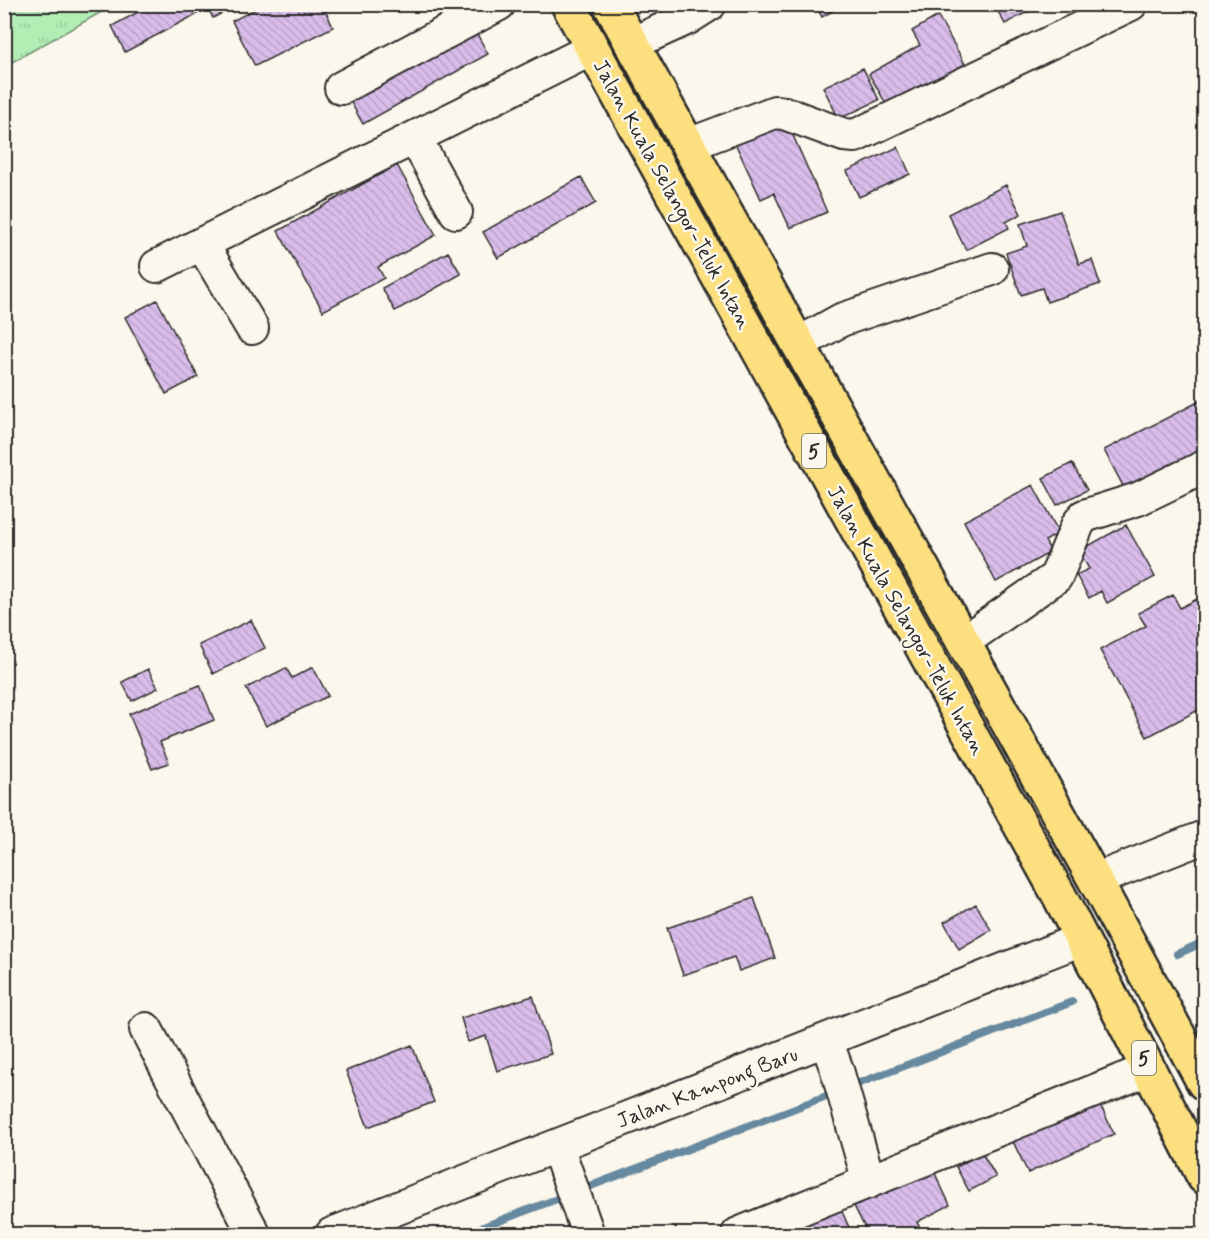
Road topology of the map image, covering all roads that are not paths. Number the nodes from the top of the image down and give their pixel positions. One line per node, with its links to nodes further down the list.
1 (499, 4): 8 (street)
2 (568, 4): 7 (highway, Jalan Kuala Selangor-Teluk Intan / 5)
3 (610, 4): 6 (highway, Jalan Kuala Selangor-Teluk Intan / 5)
4 (710, 4): 6 (street)
5 (1131, 4): 10 (street)
6 (631, 44): 10 (highway, Jalan Kuala Selangor-Teluk Intan / 5)
7 (592, 49): 9 (street); 21 (highway, Jalan Kuala Selangor-Teluk Intan / 5)
8 (341, 88)
9 (415, 138): 11 (street); 12 (street)
10 (688, 145): 16 (highway, Jalan Kuala Selangor-Teluk Intan / 5)
11 (456, 212)
12 (202, 244): 13 (street); 15 (street)
13 (157, 266)
14 (992, 269): 16 (street)
15 (252, 328)
16 (798, 344): 18 (highway, Jalan Kuala Selangor-Teluk Intan / 5)
17 (1204, 467): 18 (street)
18 (963, 642): 20 (highway, Jalan Kuala Selangor-Teluk Intan / 5)
19 (1204, 837): 20 (street)
20 (1095, 880): 25 (highway, Jalan Kuala Selangor-Teluk Intan / 5)
21 (1082, 939): 23 (street, Jalan Kampong Baru); 24 (highway, Jalan Kuala Selangor-Teluk Intan / 5)
22 (146, 1029): 29 (street)
23 (826, 1040): 26 (street, Jalan Kampong Baru); 28 (street)
24 (1149, 1069): 27 (highway, Jalan Kuala Selangor-Teluk Intan / 5); 28 (street)
25 (1204, 1083)
26 (557, 1146): 30 (street, Jalan Kampong Baru); 31 (street)
27 (1204, 1177)
28 (869, 1182): 32 (street)
29 (254, 1234)
30 (332, 1234)
31 (588, 1234)
32 (738, 1234)

